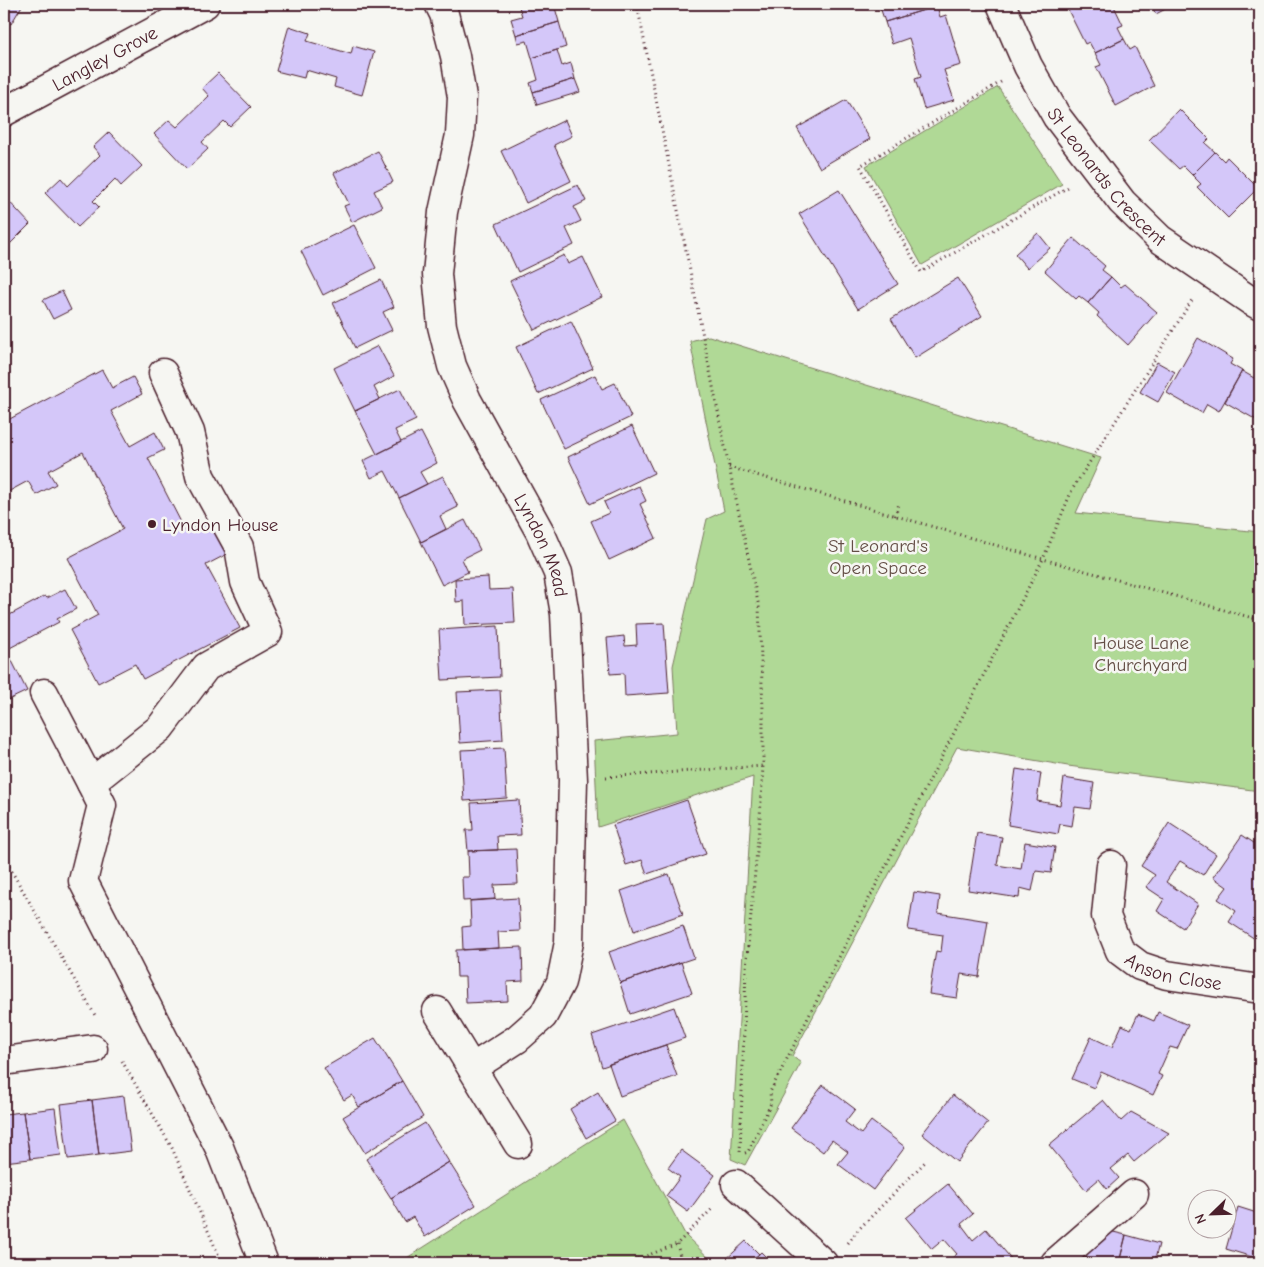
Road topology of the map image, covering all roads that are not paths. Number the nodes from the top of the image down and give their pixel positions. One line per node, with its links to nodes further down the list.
1 (205, 4): 4 (street, Langley Grove)
2 (439, 4): 14 (street, Lyndon Mead)
3 (1001, 4): 5 (street, St Leonards Crescent)
4 (4, 112)
5 (1260, 306)
6 (163, 373): 8 (street)
7 (44, 693): 8 (street)
8 (91, 783): 18 (street)
9 (1111, 865): 10 (street, Anson Close)
10 (1260, 989)
11 (437, 1011): 14 (street)
12 (93, 1049): 13 (street)
13 (4, 1061)
14 (472, 1068): 15 (street)
15 (518, 1144)
16 (736, 1184): 19 (street)
17 (1134, 1194): 20 (street)
18 (264, 1263)
19 (823, 1263)
20 (1055, 1263)

